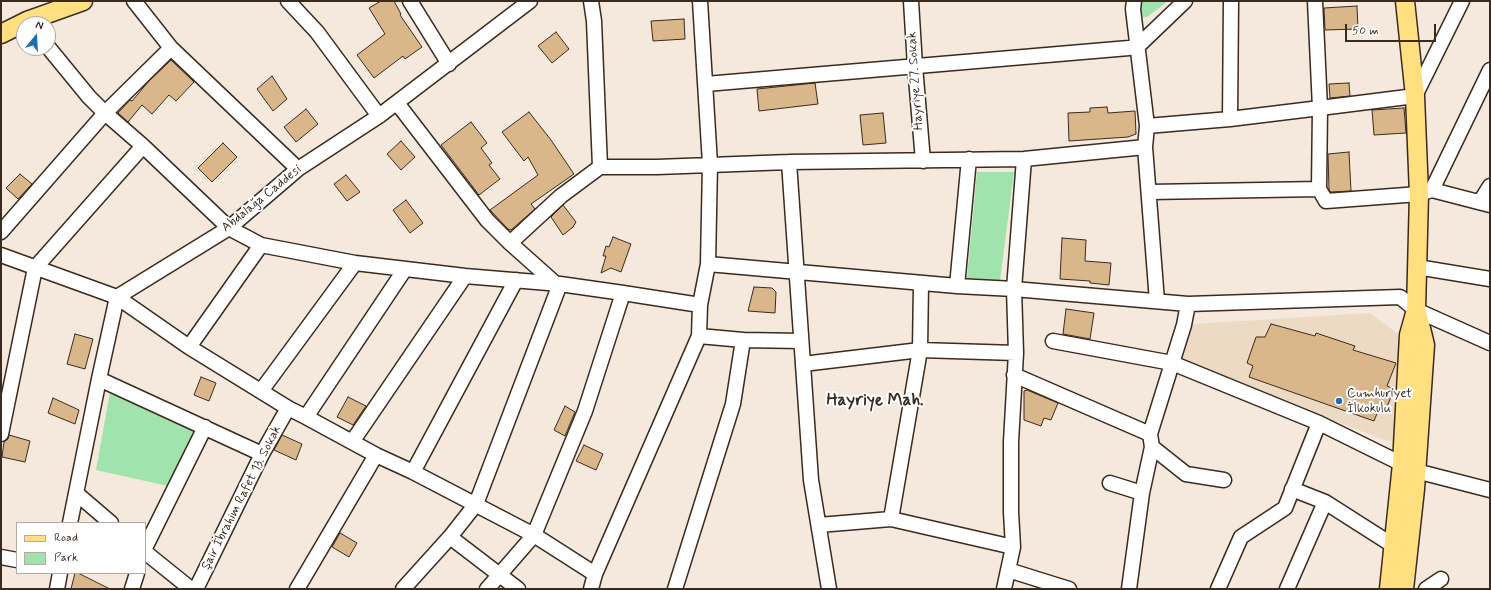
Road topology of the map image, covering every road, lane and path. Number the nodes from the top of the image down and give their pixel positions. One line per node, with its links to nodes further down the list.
1 (82, 1): 15 (main road)
2 (134, 1): 19 (street)
3 (288, 1): 29 (street)
4 (410, 1): 21 (street)
5 (530, 1): 21 (street, Abdalağa Caddesi)
6 (591, 1): 39 (street)
7 (700, 1): 24 (street)
8 (911, 1): 22 (street, Hayriye 27. Sokak)
9 (1134, 1): 18 (street)
10 (1185, 1): 18 (street)
11 (1231, 1): 30 (street)
12 (1315, 1): 27 (street)
13 (1405, 1): 25 (main road)
14 (1462, 1): 25 (street)
15 (45, 16)
16 (16, 28): 17 (main road)
17 (1, 34)
18 (1138, 46): 22 (street); 31 (street)
19 (171, 48): 28 (street); 40 (street)
20 (55, 56): 28 (street)
21 (449, 64): 26 (street, Abdalağa Caddesi)
22 (915, 66): 24 (street); 36 (street, Hayriye 27. Sokak)
23 (1490, 70): 44 (street)
24 (706, 84): 38 (street)
25 (1415, 96): 27 (street); 44 (main road)
26 (397, 103): 29 (street, Abdalağa Caddesi); 48 (street)
27 (1320, 108): 30 (street); 42 (street)
28 (105, 113): 32 (street); 47 (street)
29 (380, 116): 40 (street, Abdalağa Caddesi)
30 (1230, 119): 31 (street)
31 (1147, 126): 33 (street)
32 (143, 146): 46 (street); 54 (street)
33 (1145, 147): 35 (street); 43 (street)
34 (969, 159): 35 (street); 36 (street); 62 (street)
35 (1024, 159): 63 (street)
36 (922, 161): 37 (street)
37 (789, 162): 38 (street); 56 (street)
38 (710, 164): 39 (street); 52 (street)
39 (600, 168): 48 (street)
40 (298, 169): 46 (street, Abdalağa Caddesi)
41 (1490, 186): 45 (street)
42 (1319, 189): 43 (street); 44 (street)
43 (1150, 192): 66 (street)
44 (1426, 192): 45 (street); 53 (main road)
45 (1485, 204)
46 (229, 228): 49 (street); 65 (street, Abdalağa Caddesi)
47 (1, 232)
48 (510, 243): 61 (street)
49 (261, 245): 51 (street); 75 (street)
50 (1, 255): 54 (street)
51 (355, 263): 55 (street); 82 (street)
52 (708, 264): 56 (street); 68 (street)
53 (1417, 267): 58 (street); 69 (main road)
54 (36, 268): 65 (street); 87 (street)
55 (405, 269): 57 (street); 84 (street)
56 (796, 272): 60 (street); 72 (street)
57 (464, 276): 59 (street); 89 (street)
58 (1490, 279)
59 (516, 280): 61 (street); 93 (street)
60 (921, 283): 62 (street); 76 (street)
61 (558, 284): 64 (street); 101 (street)
62 (957, 286): 63 (street)
63 (1014, 289): 66 (street); 77 (street)
64 (623, 292): 68 (street); 106 (street)
65 (117, 296): 75 (street); 81 (street)
66 (1157, 301): 67 (street)
67 (1188, 304): 69 (street); 78 (street)
68 (700, 305): 70 (street)
69 (1416, 310): 74 (street); 92 (main road)
70 (699, 336): 71 (street); 117 (street)
71 (743, 340): 72 (street); 130 (street)
72 (801, 341): 79 (street)
73 (1053, 341): 78 (street)
74 (1490, 344)
75 (189, 347): 82 (street)
76 (920, 350): 77 (street); 79 (street); 102 (street)
77 (1016, 353): 80 (street)
78 (1172, 363): 85 (street); 88 (street)
79 (803, 364): 105 (street)
80 (1014, 375): 88 (street); 110 (street)
81 (99, 379): 86 (street); 98 (street)
82 (261, 391): 83 (street)
83 (288, 408): 84 (street); 90 (street, Şair İbrahim Rafet 13. Sokak)
84 (306, 417): 89 (street)
85 (1319, 423): 92 (street); 96 (street)
86 (205, 427): 90 (street); 108 (street)
87 (1, 434)
88 (1151, 440): 94 (street); 99 (street)
89 (352, 442): 91 (street)
90 (262, 454): 124 (street, Şair İbrahim Rafet 13. Sokak)
91 (376, 455): 93 (street); 125 (street)
92 (1409, 467): 97 (street); 109 (main road); 137 (main road)
93 (414, 472): 101 (street)
94 (1224, 480)
95 (1110, 483): 99 (street)
96 (1292, 489): 100 (street); 135 (street)
97 (1490, 490)
98 (76, 493): 103 (street); 104 (street)
99 (1142, 493): 134 (street)
100 (1325, 502): 109 (street); 120 (street)
101 (476, 504): 106 (street); 107 (street)
102 (891, 519): 105 (street); 110 (street)
103 (70, 522)
104 (110, 522)
105 (819, 525): 131 (street)
106 (534, 535): 117 (street); 118 (street)
107 (450, 537): 118 (street); 126 (street)
108 (146, 546)
109 (1394, 546): 136 (main road)
110 (1013, 547): 114 (street)
111 (146, 553): 123 (street)
112 (1, 557): 113 (street)
113 (16, 560)
114 (1008, 570): 132 (street); 133 (street)
115 (60, 574): 121 (street)
116 (137, 574): 122 (street)
117 (595, 574): 129 (street)
118 (500, 575): 127 (street); 128 (street)
119 (1441, 579): 138 (street)
120 (1289, 588)
121 (57, 589)
122 (132, 589)
123 (191, 589)
124 (196, 589)
125 (297, 589)
126 (403, 589)
127 (487, 589)
128 (518, 589)
129 (592, 589)
130 (676, 589)
131 (830, 589)
132 (1004, 589)
133 (1069, 589)
134 (1129, 589)
135 (1218, 589)
136 (1389, 589)
137 (1404, 589)
138 (1426, 589)

